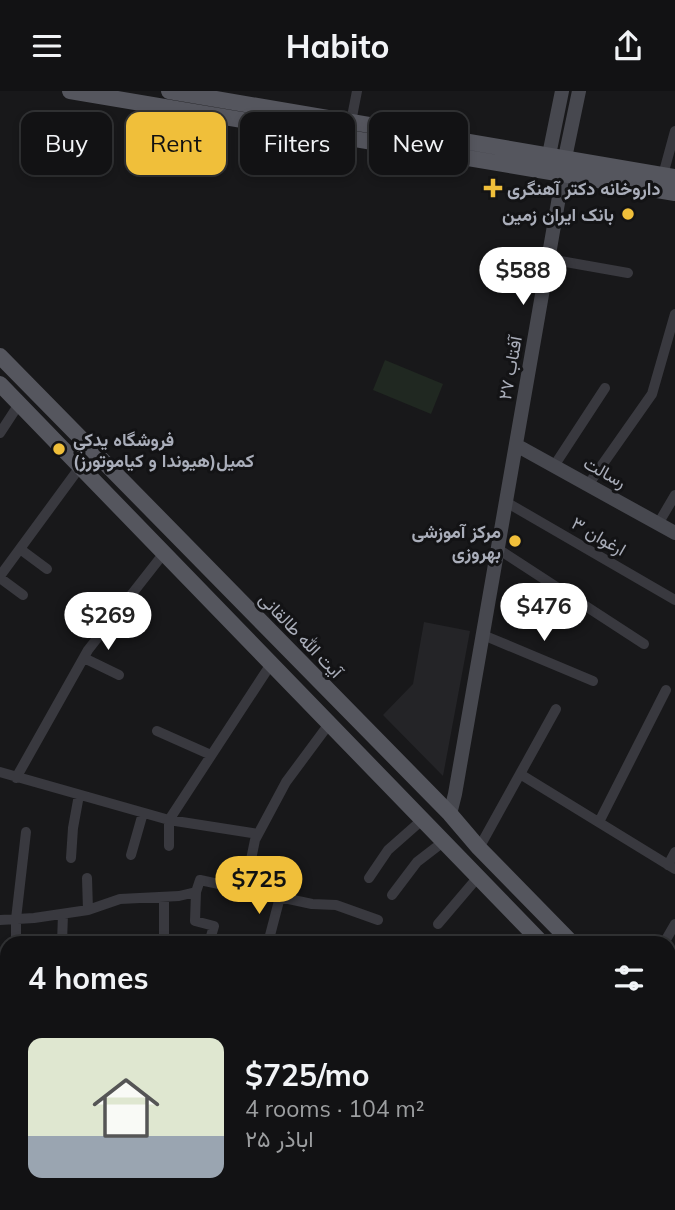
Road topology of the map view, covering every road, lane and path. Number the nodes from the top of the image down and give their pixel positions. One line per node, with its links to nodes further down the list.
1 (70, 91): 9 (main road)
2 (169, 91): 6 (main road)
3 (357, 91): 8 (street)
4 (561, 92): 5 (main road); 13 (main road)
5 (578, 93): 14 (main road, آفتاب ۲۷)
6 (227, 96): 7 (main road)
7 (265, 112)
8 (353, 112)
9 (240, 114)
10 (355, 123): 13 (main road)
11 (355, 131): 14 (main road)
12 (675, 131): 15 (street)
13 (546, 156): 14 (main road)
14 (566, 167): 15 (main road); 16 (main road); 17 (main road, آفتاب ۲۷)
15 (669, 176)
16 (675, 194)
17 (549, 259): 18 (street); 25 (main road, آفتاب ۲۷)
18 (628, 273)
19 (675, 314): 28 (street)
20 (0, 356): 56 (main road, آیت الله طالقانی)
21 (0, 384): 23 (main road)
22 (605, 388): 26 (street)
23 (19, 404): 24 (street); 27 (main road)
24 (0, 433)
25 (516, 445): 26 (main road, رسالت); 30 (main road, آفتاب ۲۷)
26 (554, 466): 28 (main road, رسالت)
27 (80, 467): 33 (street); 35 (main road)
28 (587, 485): 31 (main road, رسالت)
29 (675, 495): 31 (street)
30 (506, 502): 34 (main road, آفتاب ۲۷); 39 (street, ارغوان ۳)
31 (659, 524): 32 (main road, رسالت)
32 (675, 533)
33 (20, 549): 36 (street); 37 (street)
34 (498, 549): 40 (main road, آفتاب ۲۷); 41 (street)
35 (164, 553): 42 (street); 43 (main road)
36 (47, 569)
37 (0, 577): 38 (street)
38 (23, 595)
39 (675, 600)
40 (483, 635): 45 (street); 56 (main road, آفتاب ۲۷)
41 (644, 643)
42 (84, 657): 44 (street); 53 (street)
43 (271, 664): 48 (main road); 50 (street)
44 (119, 675)
45 (593, 681)
46 (666, 690): 59 (street)
47 (556, 709): 52 (street)
48 (329, 724): 58 (main road); 61 (street)
49 (157, 731): 50 (street)
50 (211, 755): 57 (street)
51 (0, 772): 53 (street)
52 (520, 774): 59 (street); 64 (street)
53 (16, 778): 54 (street)
54 (79, 795): 55 (street); 67 (street)
55 (143, 813): 57 (street); 66 (street)
56 (450, 814): 64 (main road, آیت الله طالقانی)
57 (169, 820): 61 (street); 63 (street)
58 (422, 820): 62 (main road); 72 (street)
59 (599, 822): 69 (street)
60 (26, 832): 82 (street)
61 (258, 834): 73 (street)
62 (443, 842): 70 (main road); 75 (street)
63 (169, 846)
64 (479, 848): 68 (main road, آیت الله طالقانی)
65 (675, 852): 69 (street)
66 (131, 855)
67 (71, 858)
68 (493, 863): 70 (main road); 78 (main road, آیت الله طالقانی)
69 (672, 867)
70 (478, 877): 81 (main road); 85 (street)
71 (87, 878): 79 (street)
72 (369, 878)
73 (245, 889): 74 (street); 77 (street)
74 (196, 892): 76 (street); 89 (street)
75 (392, 895)
76 (164, 897): 79 (street); 88 (street)
77 (280, 897): 84 (street); 90 (street)
78 (528, 898): 81 (main road); 92 (main road, آیت الله طالقانی)
79 (88, 910): 80 (street)
80 (63, 913): 82 (street); 87 (street)
81 (513, 913): 91 (main road)
82 (16, 919): 83 (street); 86 (street)
83 (0, 920)
84 (378, 920)
85 (438, 925)
86 (16, 936)
87 (62, 936)
88 (164, 936)
89 (211, 936)
90 (270, 936)
91 (534, 936)
92 (565, 936)

